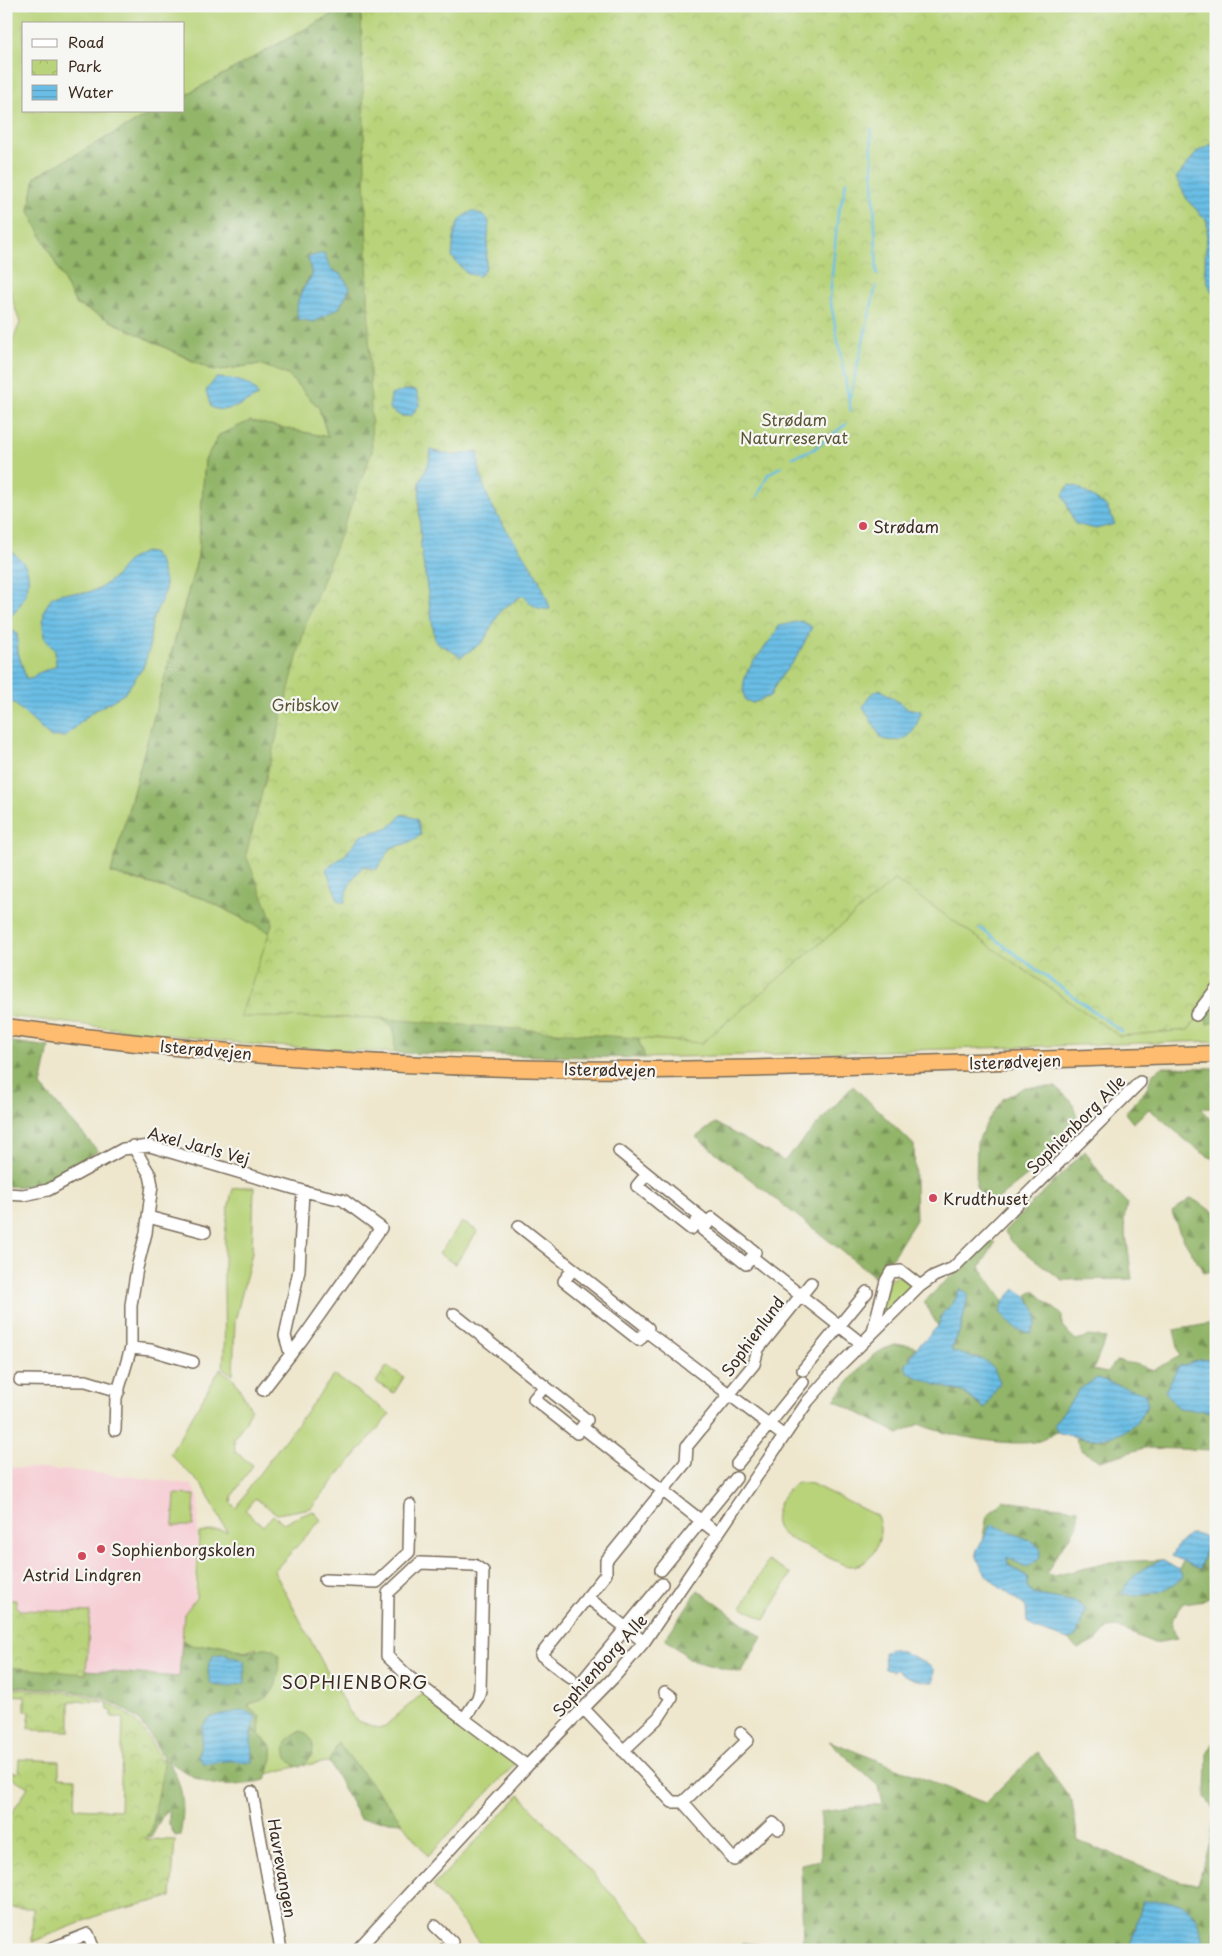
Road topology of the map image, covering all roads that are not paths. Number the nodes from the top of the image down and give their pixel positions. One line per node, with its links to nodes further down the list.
1 (1216, 989): 2 (street)
2 (1196, 1015)
3 (6, 1027): 4 (highway, Isterødvejen)
4 (1216, 1054)
5 (1140, 1082): 14 (street, Sophienborg Alle)
6 (133, 1146): 8 (street, Axel Jarls Vej); 9 (street, Axel Jarls Vej); 10 (street)
7 (619, 1151): 16 (street, Sophienlund)
8 (303, 1191): 22 (street); 22 (street, Axel Jarls Vej)
9 (6, 1194)
10 (148, 1217): 12 (street); 21 (street)
11 (519, 1226): 28 (street, Sophienlund)
12 (205, 1232)
13 (811, 1283): 16 (street, Sophienlund)
14 (920, 1286): 19 (street, Sophienborg Alle); 19 (street)
15 (867, 1292): 18 (street)
16 (802, 1296): 18 (street, Sophienlund); 28 (street, Sophienlund)
17 (454, 1314): 25 (street)
18 (841, 1326): 20 (street, Sophienlund); 29 (street)
19 (873, 1331): 20 (street, Sophienborg Alle)
20 (861, 1343): 32 (street, Sophienborg Alle)
21 (131, 1348): 23 (street); 27 (street)
22 (290, 1353): 26 (street, Axel Jarls Vej)
23 (193, 1362)
24 (20, 1380): 27 (street)
25 (544, 1386): 30 (street); 30 (street)
26 (264, 1390)
27 (119, 1391): 31 (street)
28 (730, 1395): 29 (street, Sophienlund); 35 (street, Sophienlund)
29 (768, 1425): 32 (street, Sophienlund); 33 (street)
30 (582, 1427): 35 (street)
31 (115, 1430)
32 (784, 1436): 38 (street, Sophienborg Alle)
33 (737, 1464)
34 (736, 1478): 37 (street)
35 (663, 1490): 37 (street); 45 (street, Sophienlund)
36 (410, 1505): 39 (street)
37 (702, 1520): 38 (street); 41 (street)
38 (718, 1534): 48 (street, Sophienborg Alle)
39 (409, 1545): 40 (street); 43 (street)
40 (426, 1563): 46 (street); 51 (street)
41 (661, 1570)
42 (325, 1580): 43 (street)
43 (371, 1582): 46 (street)
44 (662, 1584): 47 (street, Sophienlund)
45 (587, 1597): 47 (street); 47 (street, Sophienlund)
46 (388, 1600): 51 (street)
47 (626, 1628): 48 (street)
48 (644, 1642): 50 (street, Sophienborg Alle)
49 (665, 1692): 53 (street)
50 (584, 1708): 53 (street); 54 (street, Sophienborg Alle)
51 (464, 1719): 54 (street)
52 (741, 1733): 56 (street)
53 (623, 1751): 56 (street)
54 (527, 1766): 62 (street, Sophienborg Alle)
55 (252, 1792): 61 (street, Havrevangen)
56 (682, 1802): 57 (street)
57 (779, 1829)
58 (435, 1926): 63 (street)
59 (47, 1950): 60 (street)
60 (94, 1950)
61 (281, 1950)
62 (357, 1950)
63 (444, 1950)

